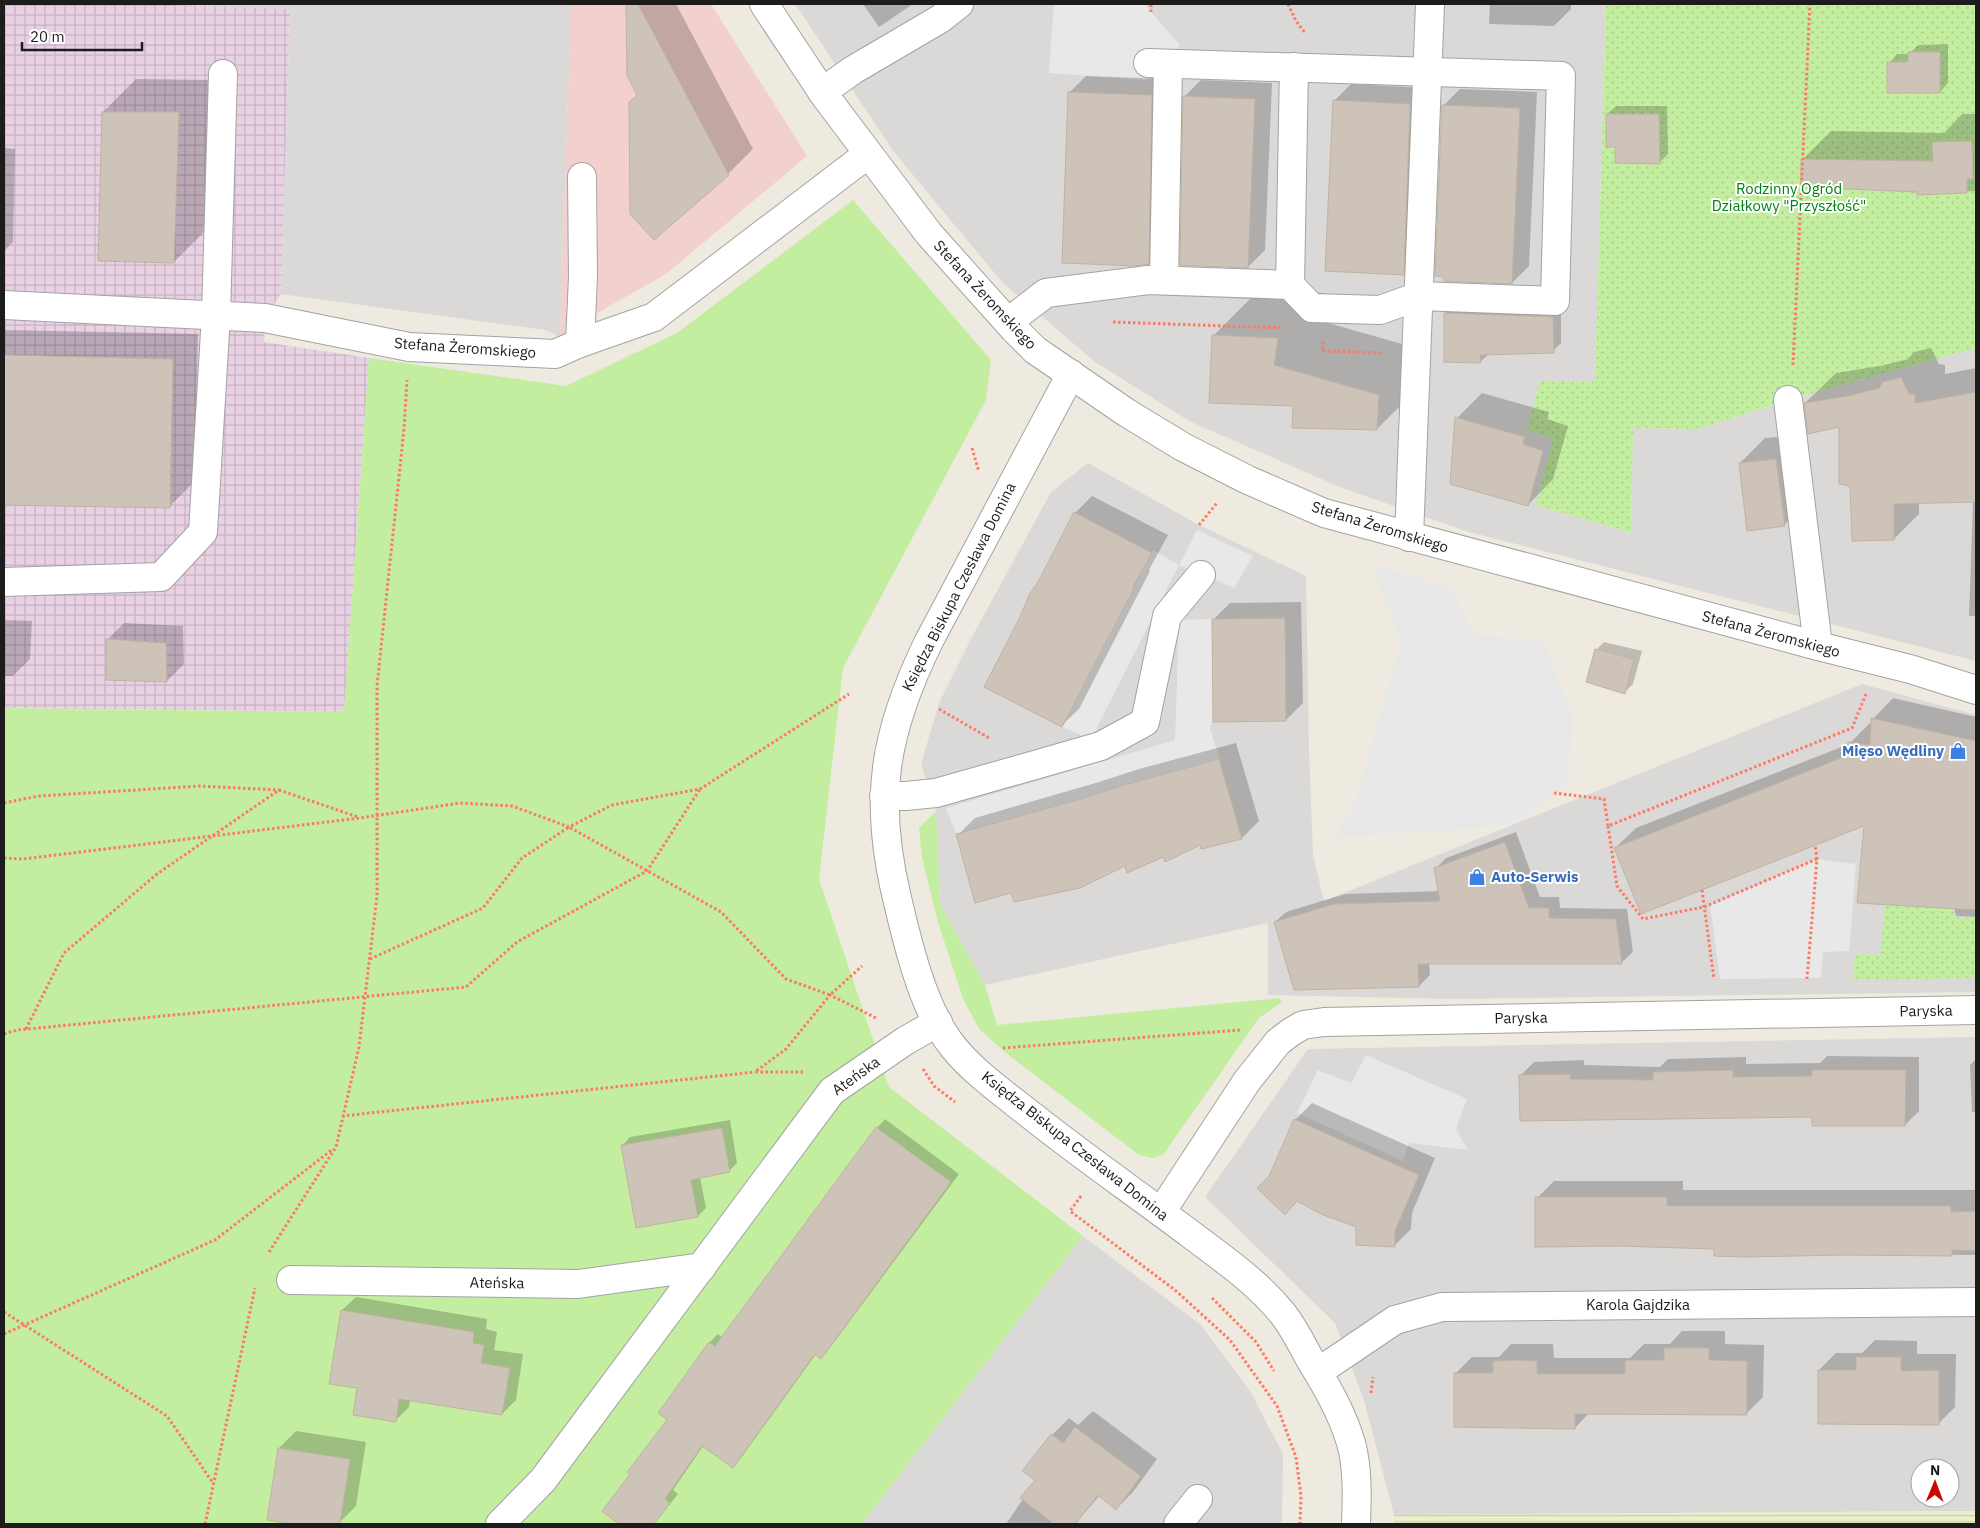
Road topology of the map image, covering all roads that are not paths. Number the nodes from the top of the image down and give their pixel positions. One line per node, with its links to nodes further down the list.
1 (764, 4): 7 (street, Stefana Żeromskiego)
2 (959, 4): 7 (street)
3 (1430, 4): 5 (street)
4 (1294, 67): 5 (street); 10 (street); 11 (street)
5 (1427, 71): 12 (street); 12 (street)
6 (223, 74): 14 (street)
7 (822, 92): 8 (street, Stefana Żeromskiego)
8 (868, 154): 15 (street, Stefana Żeromskiego); 16 (street, Stefana Żeromskiego)
9 (582, 177): 16 (street)
10 (1164, 280): 11 (street); 15 (street)
11 (1290, 285): 12 (street)
12 (1419, 296): 19 (street)
13 (4, 305): 14 (street, Stefana Żeromskiego)
14 (216, 315): 16 (street, Stefana Żeromskiego); 21 (street)
15 (1008, 322): 17 (street, Stefana Żeromskiego)
16 (580, 343)
17 (1072, 374): 19 (street, Stefana Żeromskiego); 24 (street, Księdza Biskupa Czesława Domina)
18 (1788, 400): 22 (street)
19 (1409, 537): 22 (street, Stefana Żeromskiego)
20 (1200, 575): 24 (street)
21 (4, 582)
22 (1818, 646): 23 (street, Stefana Żeromskiego)
23 (1976, 690)
24 (884, 796): 26 (street, Księdza Biskupa Czesława Domina)
25 (1976, 1010): 27 (street, Paryska)
26 (938, 1022): 27 (street, Księdza Biskupa Czesława Domina); 28 (street, Ateńska)
27 (1161, 1212): 31 (street, Księdza Biskupa Czesława Domina)
28 (702, 1267): 29 (street, Ateńska); 33 (street, Ateńska)
29 (291, 1280)
30 (1976, 1302): 31 (street, Karola Gajdzika)
31 (1318, 1372): 35 (street, Księdza Biskupa Czesława Domina)
32 (1198, 1499): 34 (street)
33 (500, 1524)
34 (1178, 1524)
35 (1356, 1524)

